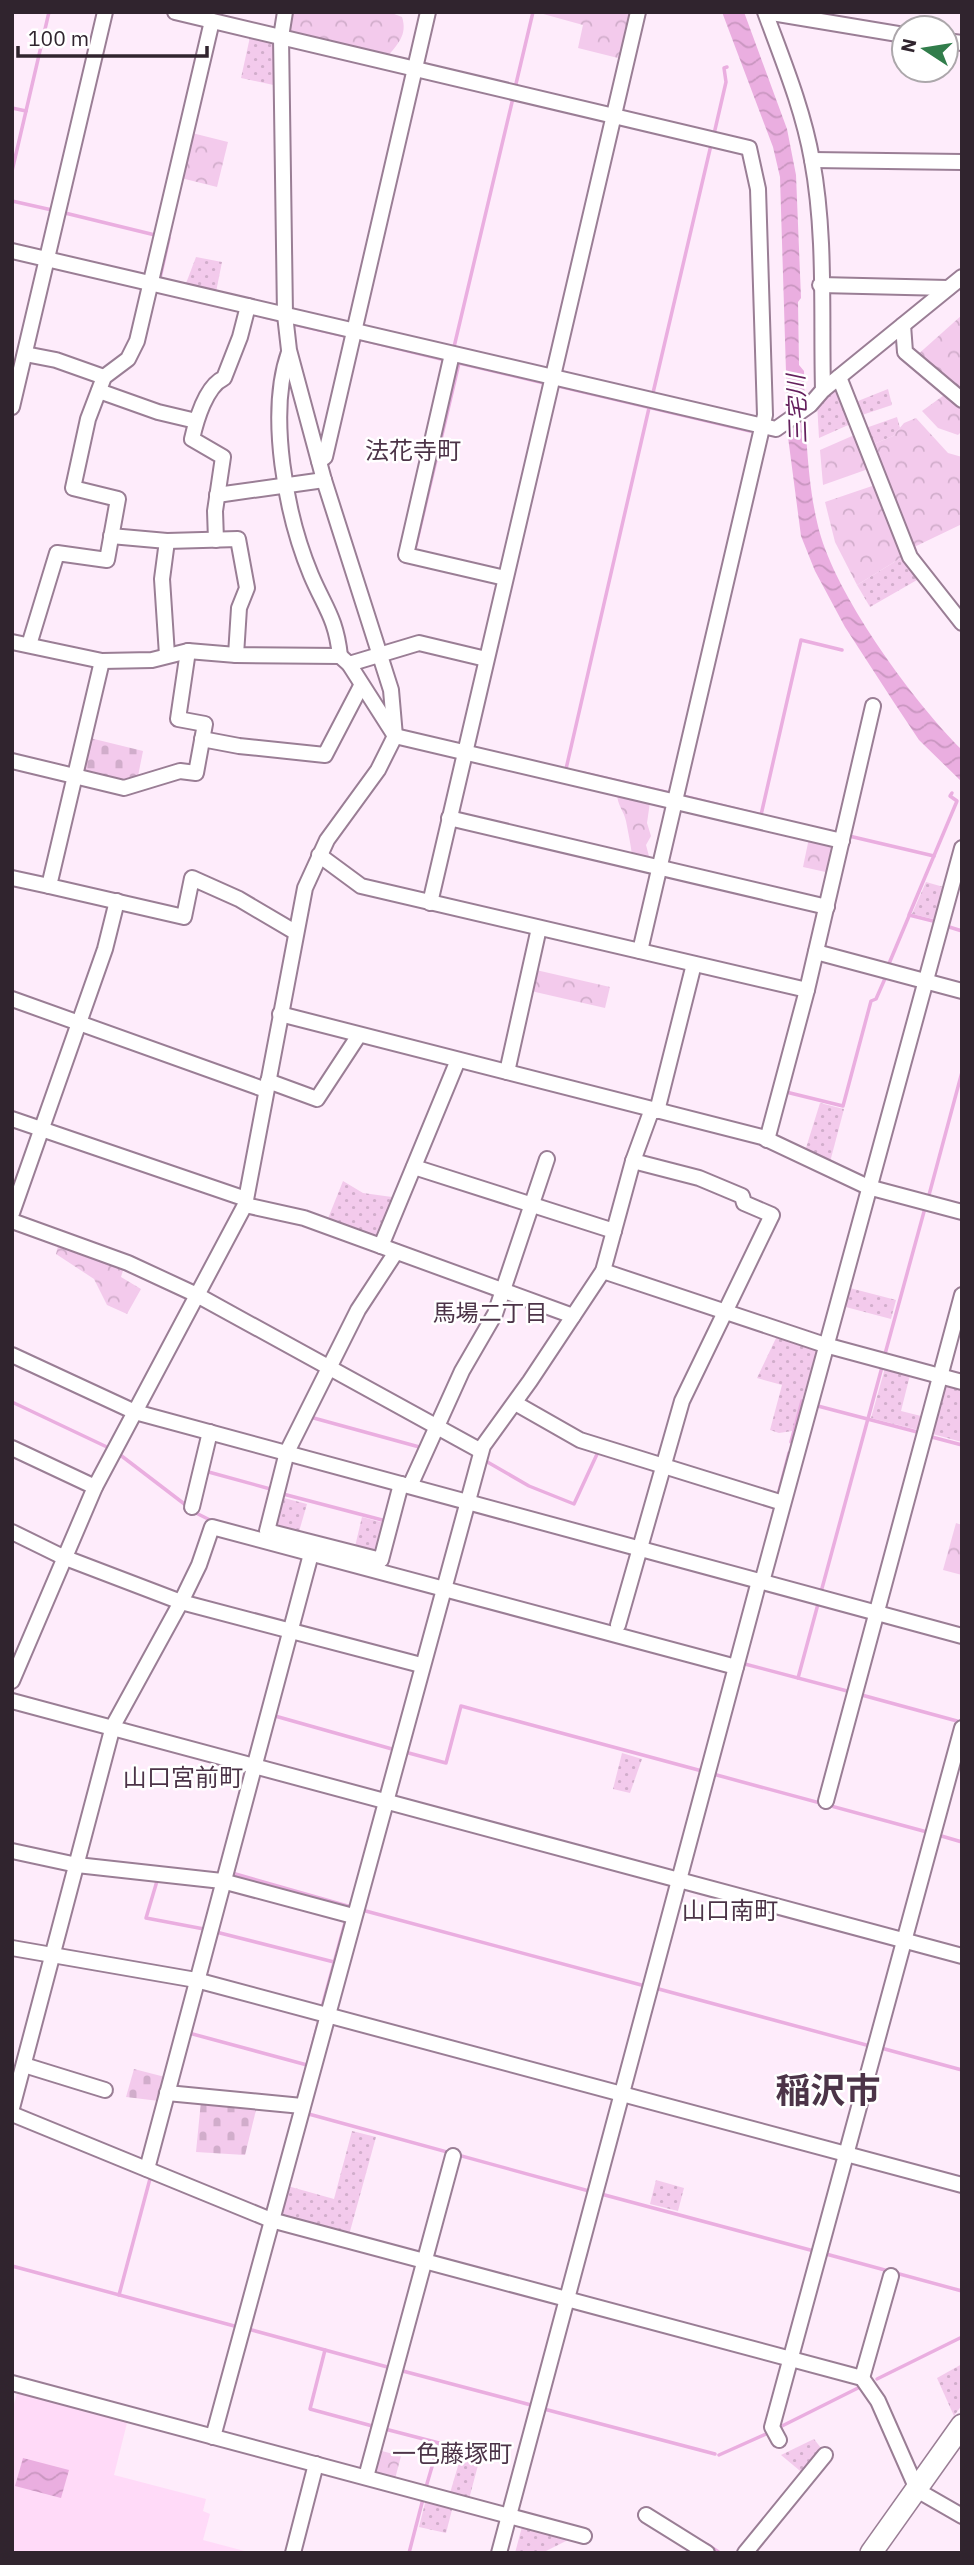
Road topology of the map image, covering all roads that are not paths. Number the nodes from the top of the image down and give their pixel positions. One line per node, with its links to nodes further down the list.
1 (106, 12): 16 (street)
2 (175, 12): 7 (street)
3 (285, 12): 10 (street)
4 (428, 12): 11 (street)
5 (638, 12): 12 (street)
6 (765, 12): 8 (street); 13 (street)
7 (210, 18): 10 (street); 18 (street)
8 (842, 18): 9 (street)
9 (890, 31)
10 (281, 37): 11 (street); 22 (street)
11 (414, 69): 12 (street); 24 (street)
12 (614, 116): 28 (street); 35 (street)
13 (812, 160): 14 (street); 19 (street)
14 (962, 162)
15 (12, 251): 16 (street)
16 (47, 259): 18 (street); 26 (street)
17 (962, 277): 20 (street)
18 (151, 283): 21 (street); 30 (street)
19 (820, 285): 20 (street); 31 (street)
20 (948, 288): 23 (street)
21 (248, 306): 22 (street); 34 (street)
22 (285, 314): 24 (street); 25 (street)
23 (903, 325): 29 (street); 32 (street)
24 (354, 331): 27 (street); 36 (street)
25 (289, 350): 36 (street); 38 (street)
26 (25, 354): 30 (street); 33 (street)
27 (452, 354): 28 (street); 43 (street)
28 (553, 377): 35 (street); 43 (street)
29 (839, 377): 31 (street); 44 (street)
30 (102, 384): 34 (street); 40 (street)
31 (823, 390): 35 (street)
32 (962, 400)
33 (12, 407)
34 (196, 421): 39 (street)
35 (763, 426): 61 (street)
36 (319, 461): 37 (street)
37 (324, 480): 38 (street); 48 (street)
38 (287, 486): 39 (street); 52 (street)
39 (217, 495): 41 (street)
40 (111, 536): 42 (street); 46 (street)
41 (216, 540): 42 (street); 50 (street)
42 (167, 541): 49 (street)
43 (505, 579): 51 (street)
44 (962, 623)
45 (12, 642): 46 (street)
46 (29, 645): 53 (street)
47 (188, 651): 49 (street); 50 (street); 57 (street)
48 (380, 654): 51 (street); 52 (street); 56 (street)
49 (167, 655): 53 (street)
50 (236, 655): 52 (street)
51 (486, 659): 58 (street)
52 (344, 660): 54 (street)
53 (102, 661): 60 (street)
54 (361, 686): 56 (street); 57 (street)
55 (873, 706): 63 (street)
56 (396, 736): 58 (street); 65 (street)
57 (202, 739): 60 (street)
58 (465, 752): 61 (street); 62 (street)
59 (12, 761): 60 (street)
60 (75, 776): 68 (street)
61 (675, 802): 63 (street); 66 (street)
62 (449, 818): 66 (street); 70 (street)
63 (842, 841): 71 (street)
64 (962, 848): 77 (street)
65 (319, 855): 70 (street); 73 (street)
66 (659, 868): 71 (street); 74 (street)
67 (12, 878): 68 (street)
68 (49, 886): 69 (street)
69 (117, 901): 73 (street); 82 (street)
70 (430, 903): 72 (street)
71 (827, 907): 75 (street)
72 (539, 928): 74 (street); 85 (street)
73 (295, 932): 81 (street)
74 (640, 951): 76 (street)
75 (816, 952): 77 (street); 78 (street)
76 (694, 964): 78 (street); 87 (street)
77 (925, 981): 79 (street); 94 (street)
78 (807, 990): 90 (street)
79 (962, 991)
80 (12, 999): 82 (street)
81 (280, 1014): 83 (street); 86 (street)
82 (79, 1024): 86 (street); 89 (street)
83 (359, 1035): 84 (street); 86 (street)
84 (458, 1060): 85 (street); 93 (street)
85 (506, 1072): 87 (street)
86 (267, 1086): 95 (street)
87 (654, 1110): 90 (street); 92 (street)
88 (12, 1119): 89 (street)
89 (42, 1129): 95 (street); 98 (street)
90 (767, 1140): 94 (street)
91 (547, 1159): 96 (street)
92 (633, 1161): 100 (street); 107 (street)
93 (414, 1167): 96 (street); 101 (street)
94 (869, 1187): 97 (street); 109 (street)
95 (246, 1202): 101 (street); 105 (street)
96 (531, 1206): 100 (street); 104 (street)
97 (962, 1212)
98 (12, 1213)
99 (12, 1222): 105 (street)
100 (614, 1231): 103 (street)
101 (381, 1246): 102 (street)
102 (396, 1252): 104 (street); 111 (street)
103 (603, 1271): 107 (street); 108 (street)
104 (500, 1290): 108 (street); 116 (street)
105 (197, 1295): 111 (street); 115 (street)
106 (962, 1296): 112 (street)
107 (725, 1313): 109 (street); 121 (street)
108 (573, 1316): 114 (street)
109 (825, 1345): 112 (street); 125 (street)
110 (12, 1355): 115 (street)
111 (330, 1367): 116 (street); 120 (street)
112 (940, 1376): 113 (street); 134 (street)
113 (962, 1382)
114 (514, 1403): 119 (street); 121 (street)
115 (135, 1412): 117 (street); 123 (street)
116 (436, 1428): 119 (street); 122 (street)
117 (210, 1432): 120 (street); 126 (street)
118 (12, 1448): 123 (street)
119 (481, 1451): 124 (street)
120 (287, 1452): 122 (street); 122 (street)
121 (663, 1466): 125 (street); 128 (street)
122 (406, 1485): 124 (street)
123 (95, 1487): 130 (street)
124 (465, 1501): 128 (street); 132 (street)
125 (783, 1503): 131 (street)
126 (192, 1507)
127 (12, 1532): 130 (street)
128 (639, 1549): 131 (street); 135 (street)
129 (311, 1554): 132 (street); 133 (street); 136 (street)
130 (63, 1557): 133 (street); 138 (street)
131 (760, 1582): 134 (street); 140 (street)
132 (442, 1589): 139 (street); 140 (street)
133 (181, 1602): 136 (street); 143 (street)
134 (876, 1613): 137 (street); 148 (street)
135 (618, 1625)
136 (291, 1631): 139 (street); 145 (street)
137 (962, 1636)
138 (18, 1645): 141 (street)
139 (421, 1665): 147 (street)
140 (736, 1667): 151 (street)
141 (12, 1681)
142 (12, 1701): 143 (street)
143 (113, 1726): 145 (street); 150 (street)
144 (962, 1728): 146 (street)
145 (254, 1764): 147 (street); 152 (street)
146 (957, 1767): 154 (street)
147 (384, 1801): 151 (street); 153 (street)
148 (826, 1801)
149 (12, 1851): 150 (street)
150 (77, 1865): 152 (street); 156 (street)
151 (679, 1880): 154 (street); 163 (street)
152 (222, 1881): 153 (street); 158 (street)
153 (354, 1916): 159 (street)
154 (904, 1940): 157 (street); 166 (street)
155 (12, 1948): 156 (street)
156 (53, 1955): 158 (street); 160 (street)
157 (962, 1956)
158 (196, 1980): 159 (street); 162 (street)
159 (327, 2015): 163 (street); 164 (street)
160 (24, 2065): 161 (street); 165 (street)
161 (105, 2090)
162 (167, 2093): 164 (street); 168 (street)
163 (621, 2094): 166 (street); 173 (street)
164 (302, 2106): 170 (street)
165 (12, 2111): 168 (street)
166 (847, 2154): 169 (street); 174 (street)
167 (453, 2156): 171 (street)
168 (147, 2169): 170 (street)
169 (962, 2185)
170 (271, 2220): 171 (street); 178 (street)
171 (424, 2261): 173 (street); 182 (street)
172 (891, 2276): 175 (street)
173 (566, 2299): 174 (street); 184 (street)
174 (792, 2359): 175 (street); 179 (street)
175 (862, 2378): 183 (street)
176 (12, 2383): 178 (street)
177 (962, 2426): 183 (street)
178 (213, 2437): 181 (street)
179 (779, 2440)
180 (825, 2455): 192 (street)
181 (316, 2464): 182 (street); 189 (street)
182 (366, 2477): 184 (street)
183 (916, 2488): 186 (street); 193 (street)
184 (509, 2515): 187 (street); 190 (street)
185 (646, 2515): 188 (street)
186 (962, 2516)
187 (584, 2536)
188 (692, 2549): 191 (street)
189 (293, 2553)
190 (499, 2553)
191 (707, 2553)
192 (745, 2553)
193 (871, 2553)

